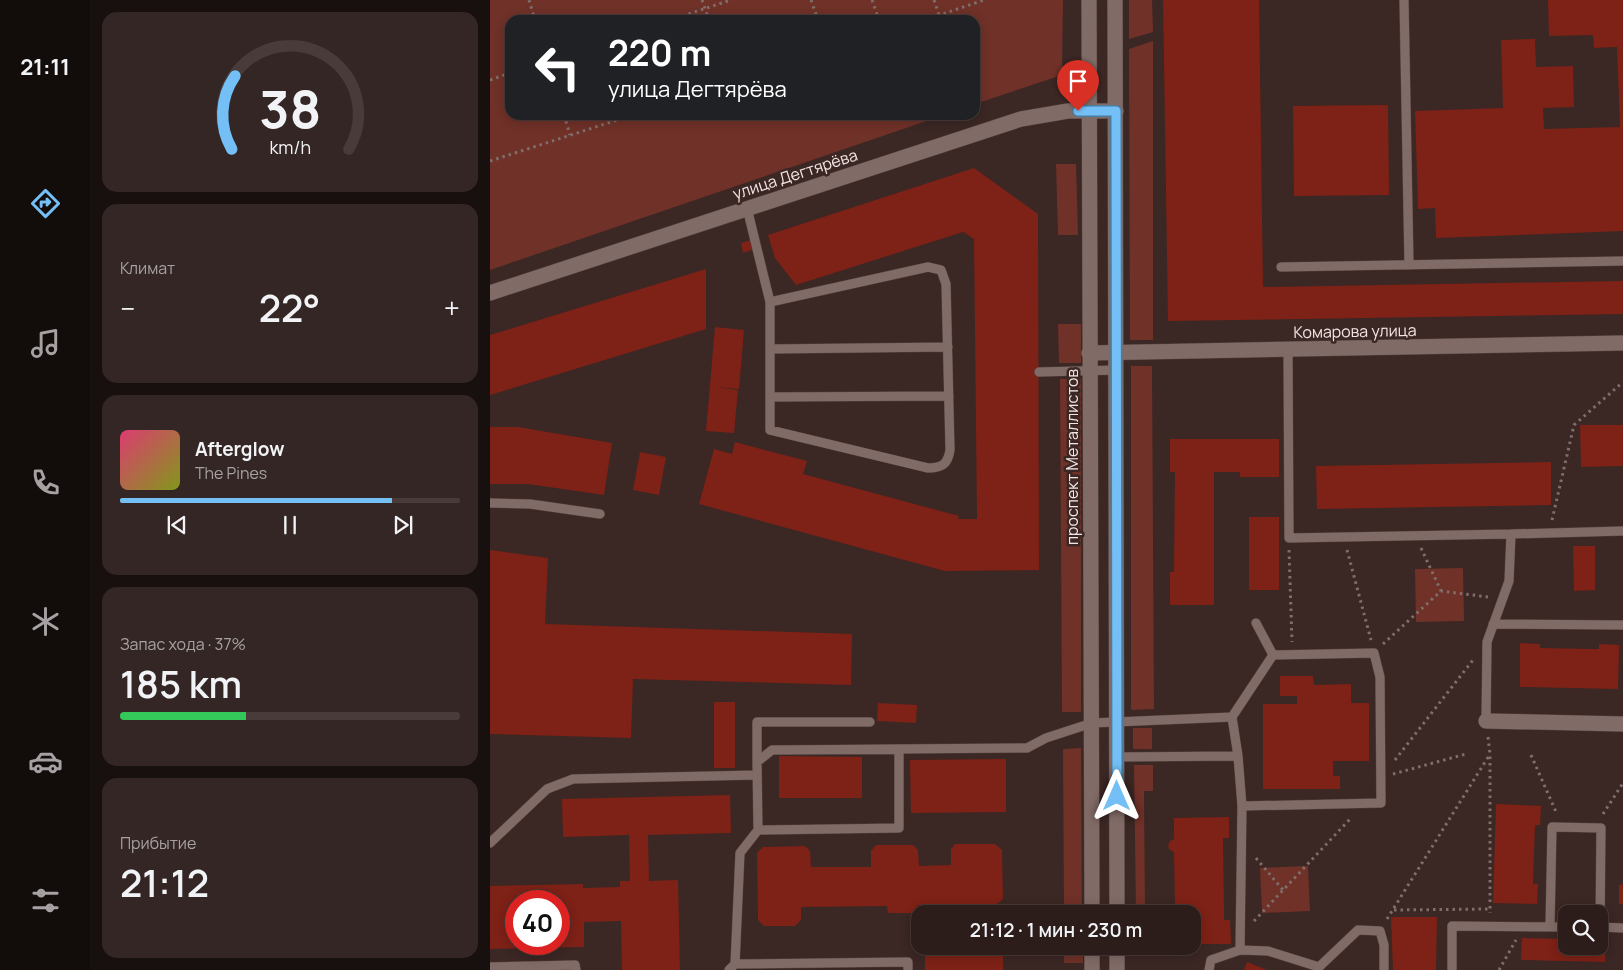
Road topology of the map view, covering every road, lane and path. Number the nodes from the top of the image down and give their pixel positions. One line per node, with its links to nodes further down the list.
1 (529, 0): 12 (path)
2 (702, 0): 11 (path)
3 (731, 0): 11 (path)
4 (811, 0): 15 (path)
5 (872, 0): 16 (path)
6 (934, 0): 17 (path)
7 (984, 0): 17 (path)
8 (1089, 0): 20 (street, проспект Металлистов)
9 (1115, 0): 21 (street)
10 (1404, 0): 28 (lane)
11 (705, 8): 13 (path); 14 (path)
12 (534, 15)
13 (685, 15)
14 (707, 15)
15 (816, 15)
16 (877, 15)
17 (939, 15)
18 (505, 75): 19 (path)
19 (490, 80)
20 (1089, 111): 21 (street, улица Дегтярёва); 26 (street, улица Дегтярёва); 37 (street, проспект Металлистов)
21 (1116, 111): 36 (street)
22 (566, 120): 24 (path)
23 (617, 120): 24 (path)
24 (570, 135): 25 (path)
25 (490, 161)
26 (747, 208): 30 (street, улица Дегтярёва); 31 (lane)
27 (1623, 261): 28 (lane)
28 (1409, 265): 29 (lane)
29 (1281, 267)
30 (490, 292)
31 (770, 302): 33 (lane); 34 (lane)
32 (1623, 343): 35 (street, Комарова улица)
33 (948, 347): 34 (lane); 42 (lane)
34 (770, 349): 43 (lane)
35 (1288, 350): 36 (street, Комарова улица); 50 (lane)
36 (1117, 352): 37 (street, Комарова улица); 38 (street)
37 (1089, 353): 39 (street, проспект Металлистов)
38 (1117, 370): 39 (lane); 64 (street)
39 (1089, 371): 40 (lane); 65 (street, проспект Металлистов)
40 (1039, 372)
41 (1623, 382): 47 (path)
42 (949, 396): 43 (lane); 43 (lane)
43 (770, 397)
44 (490, 503): 45 (lane)
45 (600, 514)
46 (1623, 531): 47 (lane)
47 (1549, 533): 48 (lane)
48 (1511, 534): 49 (lane); 53 (lane)
49 (1415, 537): 51 (lane); 52 (path)
50 (1289, 538): 51 (lane); 60 (path)
51 (1344, 538): 58 (path)
52 (1441, 591): 53 (path); 58 (path)
53 (1502, 599): 55 (lane)
54 (1256, 624): 59 (lane)
55 (1492, 624): 56 (lane); 57 (lane)
56 (1623, 625)
57 (1487, 642): 62 (lane); 74 (path)
58 (1374, 653): 60 (lane); 74 (lane)
59 (1273, 655): 60 (lane); 61 (lane)
60 (1292, 655)
61 (1232, 717): 64 (lane); 71 (lane)
62 (1486, 721): 66 (street)
63 (870, 722): 72 (lane)
64 (1116, 722): 65 (lane); 70 (street)
65 (1092, 723): 67 (lane); 84 (street, проспект Металлистов)
66 (1623, 724)
67 (899, 749): 72 (lane); 80 (lane)
68 (1466, 754): 74 (path)
69 (1531, 755): 78 (path)
70 (1117, 756): 71 (lane); 85 (street)
71 (1238, 756): 77 (lane)
72 (757, 762): 73 (lane)
73 (757, 776): 80 (lane); 82 (lane)
74 (1381, 778): 76 (lane)
75 (1623, 783): 79 (path)
76 (1364, 804): 77 (lane); 83 (path)
77 (1242, 806): 81 (lane)
78 (1563, 828): 79 (lane); 91 (lane)
79 (1594, 828): 86 (lane)
80 (758, 830): 101 (lane)
81 (1242, 842): 83 (path); 96 (lane)
82 (490, 843)
83 (1283, 890): 96 (path)
84 (1092, 905)
85 (1117, 905)
86 (1599, 905)
87 (1490, 909): 88 (path); 88 (path); 89 (path)
88 (1393, 910): 95 (path)
89 (1490, 926): 90 (lane); 109 (lane)
90 (1524, 927): 91 (lane); 110 (path)
91 (1550, 927): 92 (lane)
92 (1558, 927)
93 (1608, 927): 94 (lane)
94 (1623, 928)
95 (1380, 931): 102 (lane); 108 (lane)
96 (1240, 936): 97 (lane)
97 (1240, 950): 102 (lane); 107 (lane)
98 (1092, 955): 105 (street)
99 (1117, 955): 106 (street)
100 (490, 967): 103 (lane)
101 (732, 967): 104 (lane)
102 (1318, 968)
103 (576, 970)
104 (908, 970)
105 (1092, 970)
106 (1117, 970)
107 (1209, 970)
108 (1384, 970)
109 (1452, 970)
110 (1499, 970)

